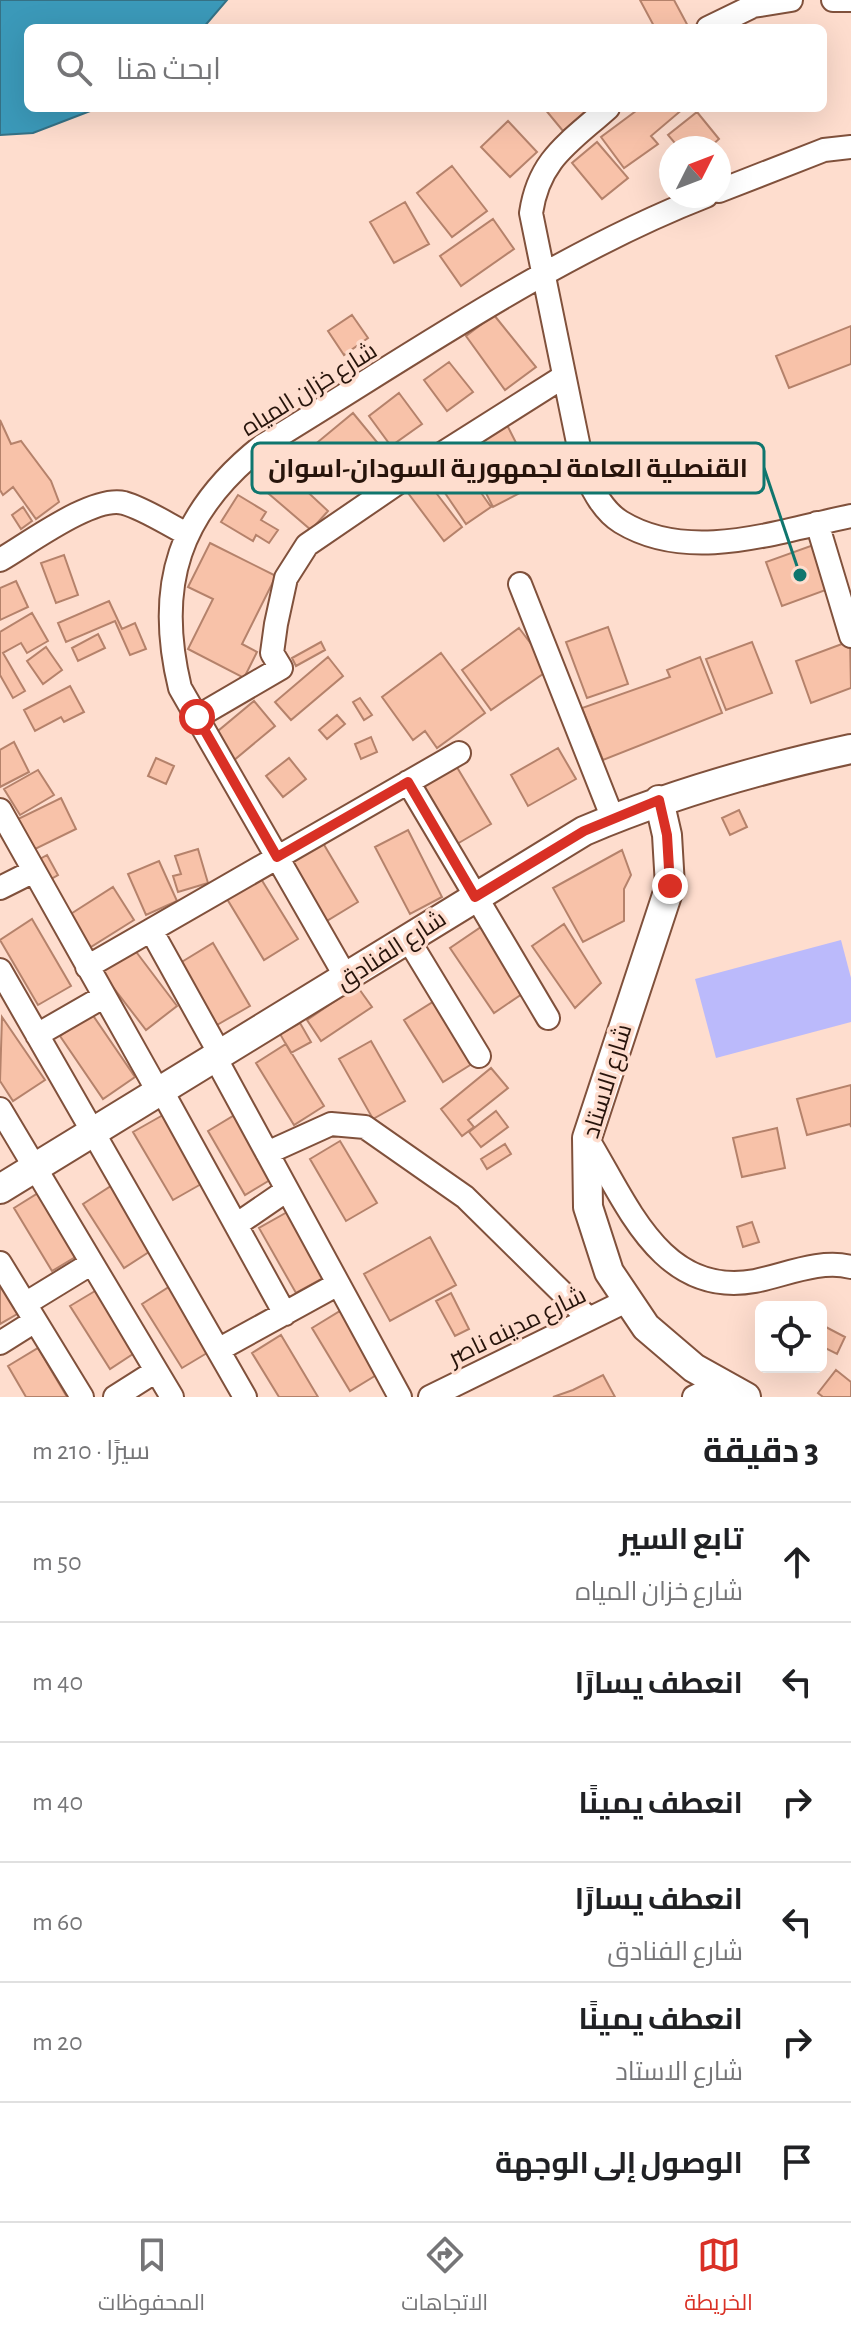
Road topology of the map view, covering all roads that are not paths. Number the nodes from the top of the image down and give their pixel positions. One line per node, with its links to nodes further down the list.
1 (791, 0): 4 (street)
2 (833, 0): 3 (street)
3 (851, 0)
4 (716, 24)
5 (603, 112): 9 (street)
6 (851, 147): 7 (street)
7 (731, 186)
8 (675, 208): 9 (street, شارع خزان المياه)
9 (542, 277): 10 (street); 13 (street, شارع خزان المياه)
10 (563, 377): 12 (street); 17 (street)
11 (851, 516): 12 (street)
12 (817, 523): 16 (street)
13 (187, 534): 14 (street); 17 (street, شارع خزان المياه)
14 (0, 560)
15 (520, 584): 23 (street)
16 (851, 636)
17 (197, 717): 24 (street, شارع خزان المياه)
18 (851, 749): 21 (street, شارع الفنادق)
19 (459, 753): 20 (street)
20 (408, 782): 24 (street); 27 (street)
21 (659, 800): 23 (street, شارع الفنادق); 42 (street, شارع الاستاد)
22 (0, 810): 25 (street)
23 (613, 819): 27 (street, شارع الفنادق)
24 (277, 857): 28 (street); 32 (street, شارع خزان المياه)
25 (32, 872): 26 (street); 30 (street)
26 (0, 888)
27 (475, 897): 29 (street, شارع الفنادق); 35 (street)
28 (151, 930): 30 (street); 38 (street)
29 (408, 939): 32 (street, شارع الفنادق); 37 (street)
30 (87, 967): 33 (street)
31 (0, 970): 34 (street)
32 (347, 979): 38 (street, شارع الفنادق)
33 (103, 997): 36 (street); 39 (street)
34 (8, 1003): 36 (street)
35 (548, 1018)
36 (37, 1035): 41 (street)
37 (479, 1056)
38 (218, 1058): 39 (street, شارع الفنادق); 43 (street)
39 (161, 1092): 41 (street, شارع الفنادق); 47 (street)
40 (0, 1109): 44 (street)
41 (94, 1133): 44 (street, شارع الفنادق); 57 (street)
42 (587, 1138): 50 (street); 52 (street, شارع الاستاد)
43 (267, 1153): 46 (street); 55 (street)
44 (35, 1168): 45 (street, شارع الفنادق); 49 (street)
45 (0, 1189)
46 (287, 1190): 47 (street); 51 (street)
47 (236, 1225): 54 (street)
48 (0, 1263): 53 (street)
49 (92, 1263): 53 (street); 58 (street)
50 (851, 1267)
51 (338, 1284): 54 (street); 64 (street)
52 (626, 1301): 55 (street, شارع مدينه ناصر); 59 (street, شارع الاستاد)
53 (30, 1312): 56 (street); 60 (street)
54 (285, 1314): 57 (street)
55 (589, 1319): 65 (street, شارع مدينه ناصر)
56 (0, 1343)
57 (218, 1350): 63 (street)
58 (156, 1371): 61 (street); 62 (street)
59 (734, 1390): 66 (street)
60 (82, 1397)
61 (115, 1397)
62 (172, 1397)
63 (245, 1397)
64 (400, 1397)
65 (430, 1397)
66 (694, 1397)

